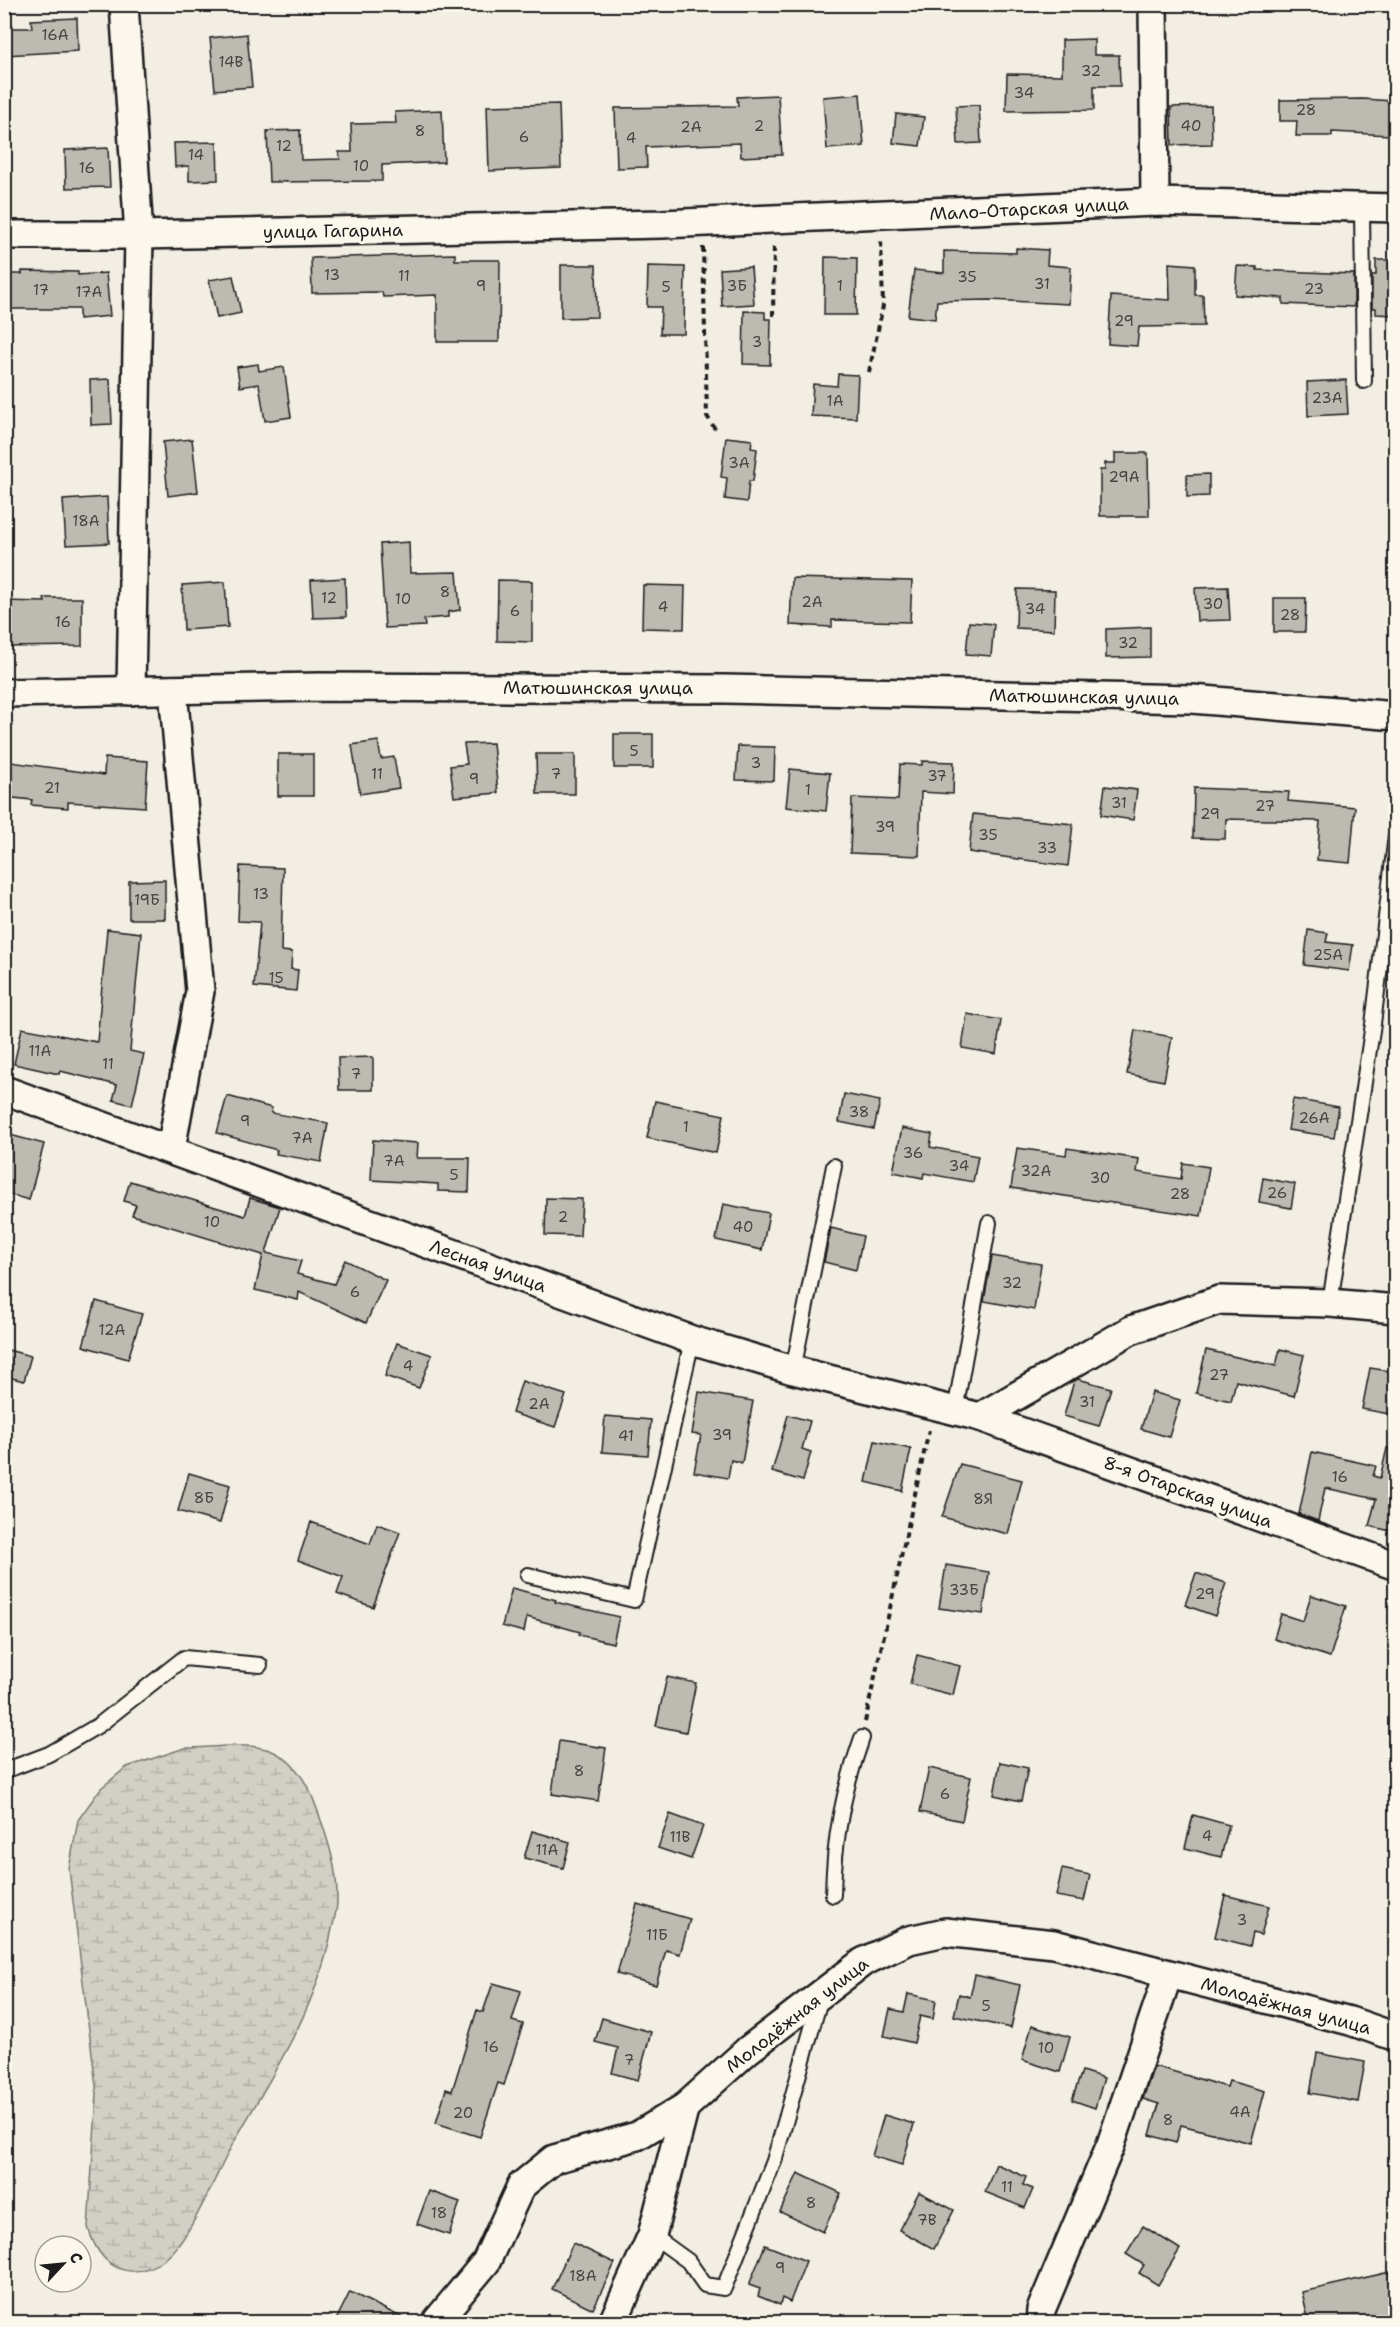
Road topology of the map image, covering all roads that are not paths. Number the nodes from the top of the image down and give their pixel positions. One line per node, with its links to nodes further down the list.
1 (124, 4): 8 (street)
2 (1153, 4): 3 (street)
3 (1155, 202): 4 (street, Мало-Отарская улица); 6 (street, Мало-Отарская улица)
4 (1362, 208): 5 (street, Мало-Отарская улица); 9 (lane)
5 (1395, 208)
6 (662, 224): 8 (street, улица Гагарина)
7 (4, 235): 8 (street, улица Гагарина)
8 (139, 236): 11 (street)
9 (1364, 381)
10 (172, 690): 11 (street, Матюшинская улица); 13 (street, Матюшинская улица); 16 (street)
11 (131, 691): 12 (street, Матюшинская улица)
12 (4, 693)
13 (1395, 717)
14 (1395, 835): 19 (lane)
15 (4, 1090): 16 (street, Лесная улица)
16 (171, 1149): 21 (street, Лесная улица)
17 (834, 1166): 22 (lane)
18 (989, 1223): 23 (lane)
19 (1330, 1303): 20 (street); 23 (street)
20 (1395, 1309)
21 (692, 1340): 22 (street, Лесная улица); 25 (lane)
22 (793, 1370): 23 (street, Лесная улица)
23 (956, 1412): 24 (street, 8-я Отарская улица)
24 (1395, 1566)
25 (528, 1575)
26 (260, 1665): 28 (lane)
27 (862, 1738): 29 (lane)
28 (4, 1771)
29 (832, 1895)
30 (1168, 1975): 31 (street, Молодёжная улица); 32 (street, Молодёжная улица); 37 (street)
31 (822, 1993): 33 (street, Молодёжная улица); 34 (lane)
32 (1395, 2037)
33 (685, 2107): 34 (street); 35 (street, Молодёжная улица)
34 (652, 2235): 36 (street)
35 (436, 2322)
36 (613, 2322)
37 (1040, 2322)

